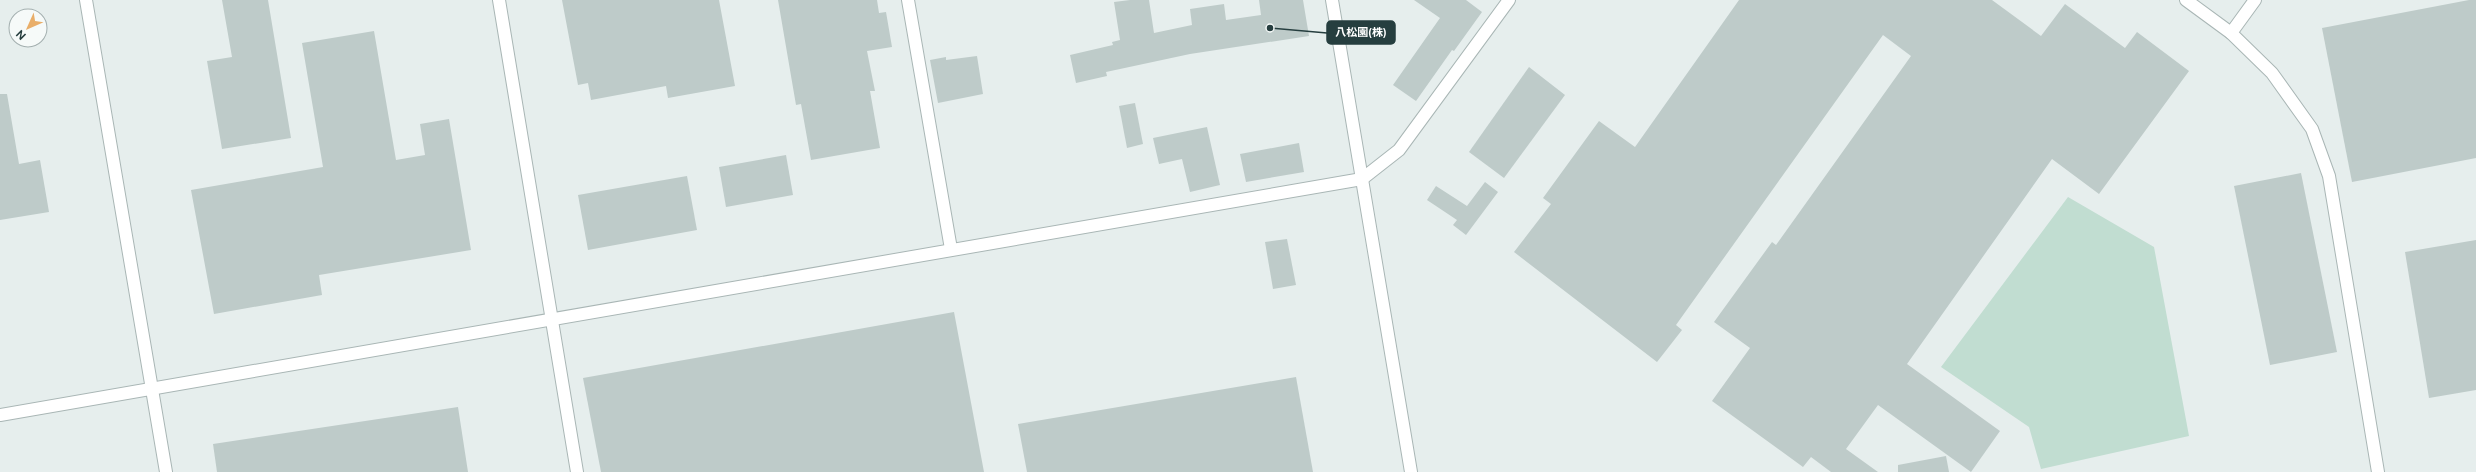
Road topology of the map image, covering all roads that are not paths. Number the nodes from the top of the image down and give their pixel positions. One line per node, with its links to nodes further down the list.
1 (86, 0): 12 (street)
2 (499, 0): 11 (street)
3 (908, 0): 10 (street)
4 (1332, 0): 9 (street)
5 (1510, 0): 9 (street)
6 (2186, 0): 8 (street)
7 (2255, 0): 8 (street)
8 (2231, 33): 17 (street)
9 (1362, 179): 10 (street); 16 (street)
10 (951, 249): 11 (street)
11 (551, 320): 12 (street); 15 (street)
12 (152, 389): 13 (street); 14 (street)
13 (0, 415)
14 (166, 472)
15 (577, 472)
16 (1411, 472)
17 (2378, 472)

